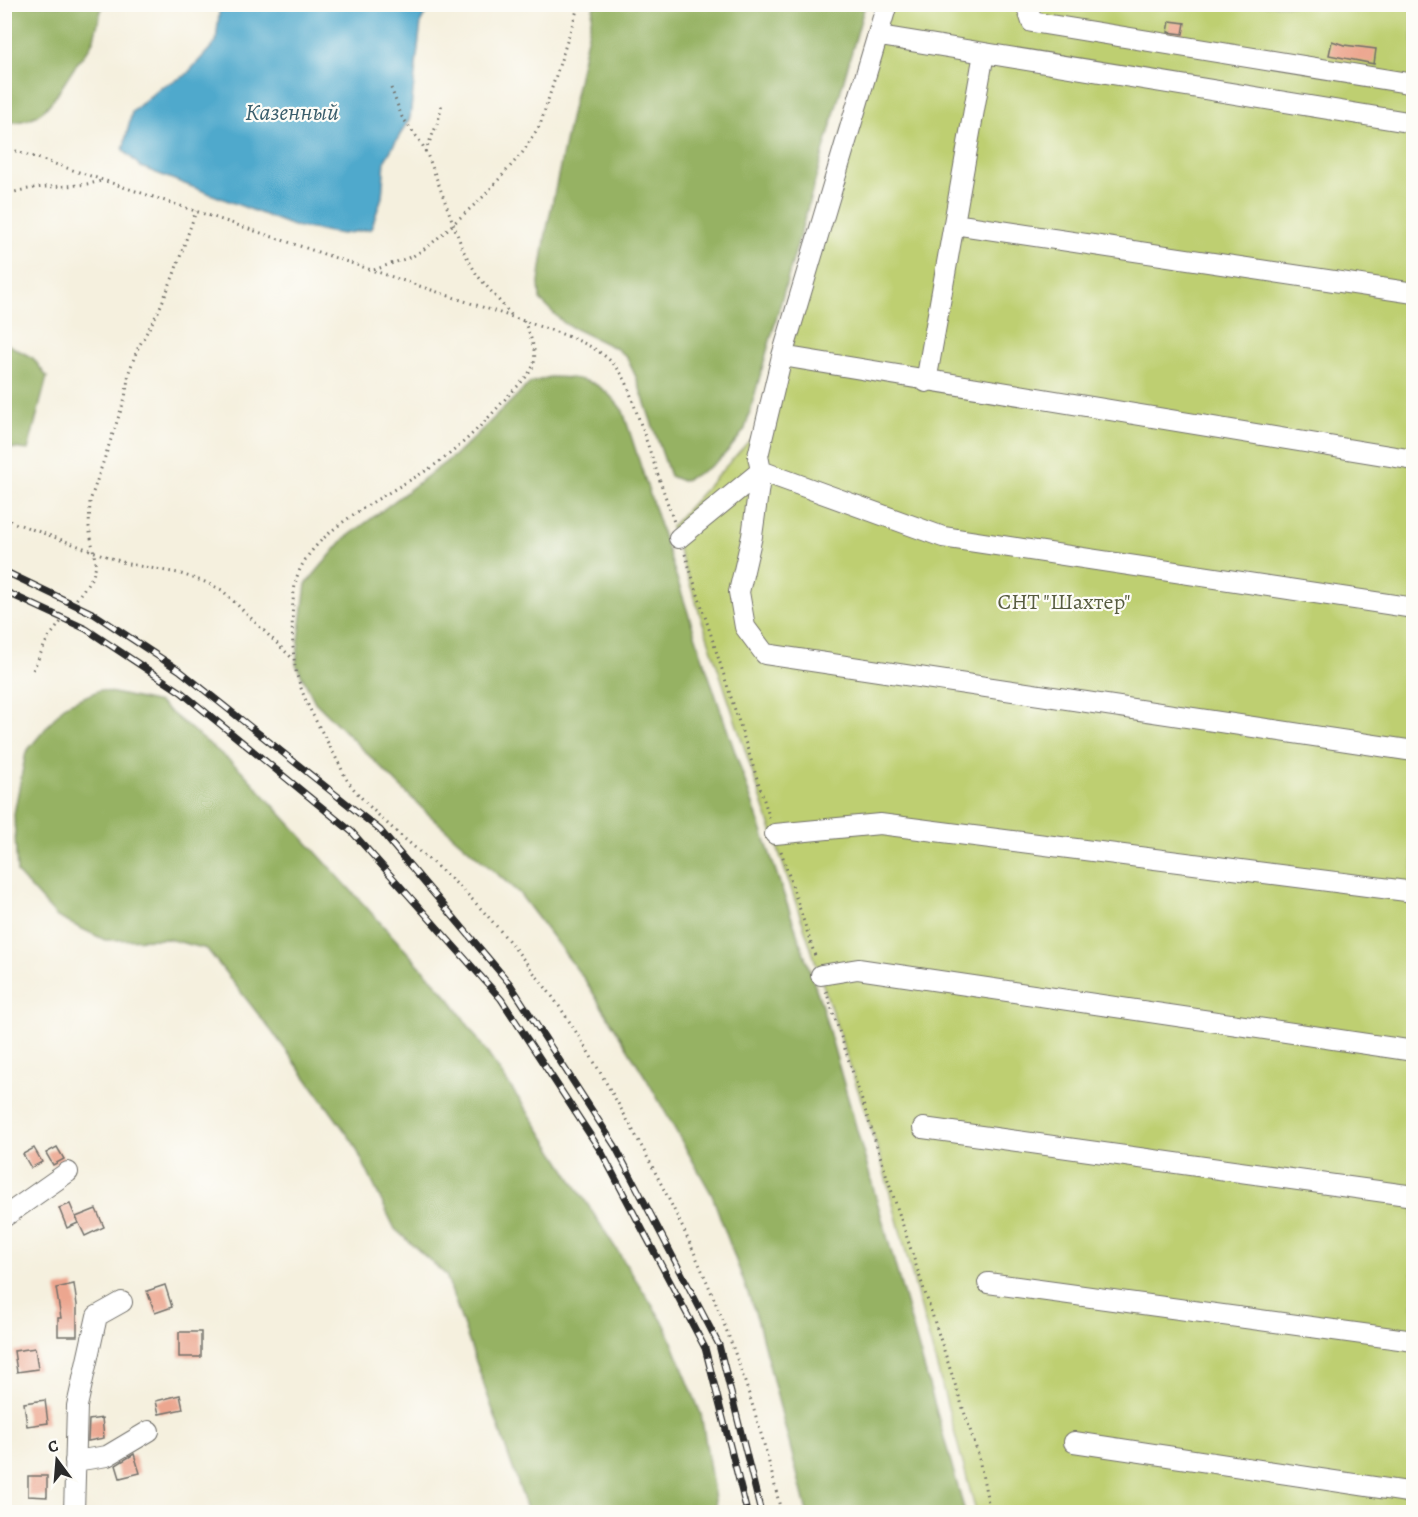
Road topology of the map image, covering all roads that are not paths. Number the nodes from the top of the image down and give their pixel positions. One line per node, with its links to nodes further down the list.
1 (887, 4): 3 (street)
2 (1026, 4): 5 (street)
3 (880, 36): 4 (street); 9 (street)
4 (984, 53): 6 (street); 7 (street)
5 (1413, 84)
6 (1413, 123)
7 (954, 224): 8 (street); 10 (street)
8 (1413, 293)
9 (782, 356): 10 (street); 12 (street)
10 (926, 382): 11 (street)
11 (1413, 460)
12 (761, 471): 13 (street); 14 (street); 15 (street)
13 (680, 538)
14 (1413, 608)
15 (1413, 751)
16 (776, 834): 17 (street)
17 (1413, 892)
18 (821, 975): 19 (street)
19 (1413, 1051)
20 (923, 1128): 22 (street)
21 (68, 1172): 23 (street)
22 (1413, 1196)
23 (4, 1217)
24 (988, 1283): 26 (street)
25 (122, 1302): 29 (street)
26 (1413, 1341)
27 (149, 1431): 29 (street)
28 (1074, 1442): 30 (street)
29 (75, 1461): 31 (street)
30 (1413, 1493)
31 (74, 1512)

